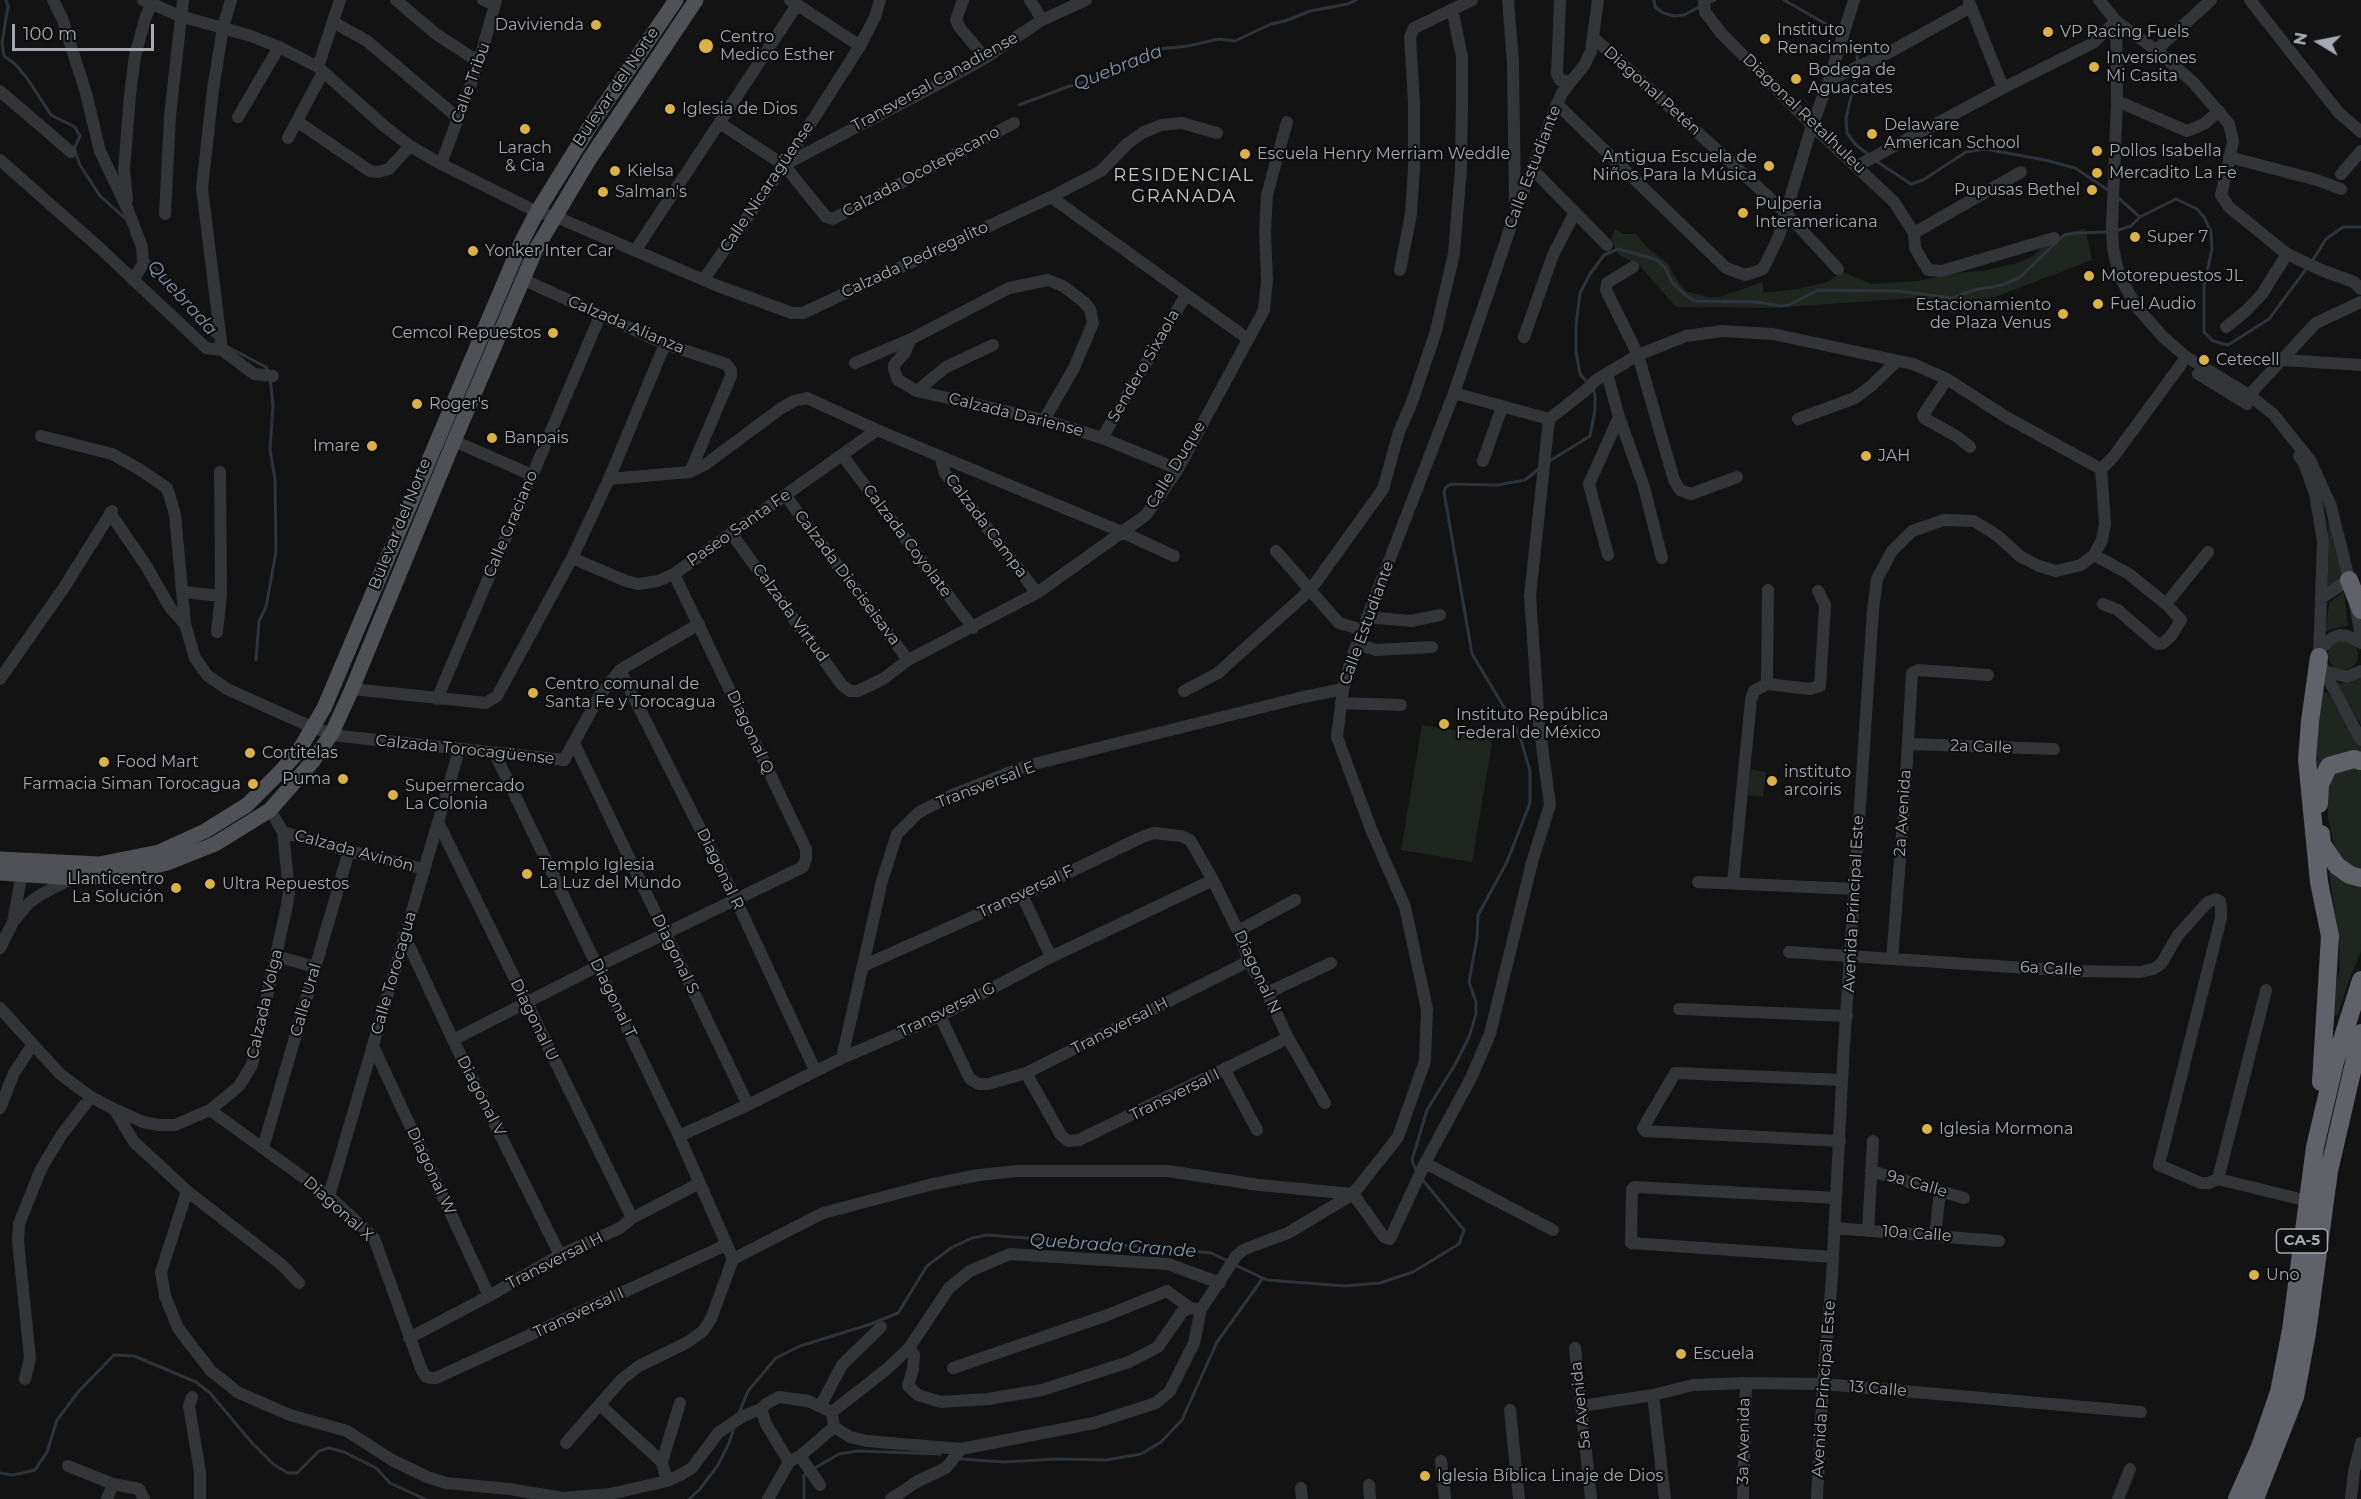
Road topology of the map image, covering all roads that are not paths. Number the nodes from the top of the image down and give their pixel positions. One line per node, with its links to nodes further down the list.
1 (54, 0): 69 (street)
2 (183, 0): 27 (street)
3 (231, 0): 31 (street)
4 (396, 0): 37 (street)
5 (483, 0): 22 (street)
6 (676, 0): 71 (main road, Bulevar del Norte)
7 (696, 0): 75 (main road, Bulevar del Norte)
8 (880, 0): 33 (street, Calle Nicaragüense)
9 (963, 0): 36 (street)
10 (1030, 0): 28 (street)
11 (1086, 0): 28 (street, Transversal Canadiense)
12 (1472, 0): 26 (street)
13 (1508, 0): 70 (street)
14 (1560, 0): 40 (street)
15 (1598, 0): 32 (street, Calle Estudiante)
16 (1854, 0): 39 (street)
17 (2099, 0): 29 (street)
18 (2211, 0): 35 (street)
19 (2250, 0): 53 (street)
20 (147, 2): 27 (street, Calzada Pedregalito); 69 (street)
21 (338, 2): 30 (street)
22 (496, 3): 37 (street, Calle Tribu)
23 (794, 3): 33 (street); 51 (street)
24 (1970, 4): 39 (street); 41 (street)
25 (1704, 6): 52 (street, Diagonal Retalhuleu)
26 (1452, 9): 84 (street); 143 (street)
27 (180, 16): 31 (street, Calzada Pedregalito); 74 (street)
28 (1042, 21): 36 (street, Transversal Canadiense)
29 (2116, 21): 35 (street); 41 (street); 43 (street)
30 (333, 22): 38 (street); 47 (street)
31 (223, 28): 34 (street, Calzada Pedregalito); 96 (street)
32 (1594, 39): 40 (street, Calle Estudiante); 73 (street, Diagonal Petén)
33 (860, 46): 62 (street, Calle Nicaragüense)
34 (279, 47): 38 (street, Calzada Pedregalito); 46 (street)
35 (2156, 50): 45 (street)
36 (985, 58): 62 (street, Transversal Canadiense)
37 (479, 62): 47 (street, Calle Tribu)
38 (320, 70): 48 (street); 56 (street, Calzada Pedregalito)
39 (1829, 80): 52 (street)
40 (1570, 82): 44 (street, Calle Estudiante)
41 (2003, 88): 63 (street)
42 (0, 91): 58 (street)
43 (2117, 101): 45 (street); 79 (street)
44 (1557, 104): 64 (street, Calle Estudiante); 73 (street)
45 (2219, 111): 59 (street)
46 (238, 117)
47 (458, 118): 61 (street, Calle Tribu)
48 (298, 122): 55 (street); 56 (street)
49 (1287, 122): 95 (street, Calle Duque)
50 (1014, 123): 62 (street, Calzada Ocotepecano)
51 (721, 124): 62 (street, Calzada Ocotepecano); 80 (street)
52 (1813, 126): 63 (street, Diagonal Retalhuleu); 73 (street)
53 (2361, 132)
54 (1217, 133): 68 (street, Calzada Pedregalito)
55 (288, 138)
56 (410, 146): 61 (street, Calzada Pedregalito)
57 (2361, 151): 66 (street)
58 (71, 152)
59 (2229, 157): 67 (street); 81 (street)
60 (0, 160): 87 (street)
61 (441, 164): 71 (street, Calzada Pedregalito)
62 (783, 165): 86 (street, Calle Nicaragüense)
63 (1857, 166): 76 (street, Diagonal Retalhuleu)
64 (1532, 169): 70 (street, Calle Estudiante); 72 (street)
65 (2021, 172): 76 (street)
66 (2341, 174)
67 (2341, 189)
68 (1051, 197): 86 (street, Calzada Pedregalito); 89 (street)
69 (128, 210): 87 (street)
70 (1516, 211): 109 (street, Calle Estudiante)
71 (537, 212): 75 (street, Calzada Pedregalito); 178 (main road, Bulevar del Norte)
72 (1575, 212): 78 (street); 93 (street)
73 (1785, 212): 83 (street, Diagonal Petén)
74 (165, 214)
75 (554, 216): 80 (street, Calzada Pedregalito); 85 (main road, Bulevar del Norte)
76 (1914, 233): 77 (street, Diagonal Retalhuleu)
77 (2054, 238)
78 (1607, 245)
79 (2110, 248): 103 (street); 110 (street)
80 (635, 251): 86 (street, Calzada Pedregalito)
81 (2291, 256): 88 (street); 92 (street)
82 (1633, 267): 99 (street)
83 (1838, 269)
84 (1400, 270)
85 (522, 279): 91 (street, Calzada Alianza); 119 (main road, Bulevar del Norte)
86 (704, 279)
87 (133, 280): 96 (street)
88 (2359, 284)
89 (1186, 295): 95 (street); 118 (street, Sendero Sixaola)
90 (2361, 302): 100 (street)
91 (600, 316): 97 (street, Calzada Alianza); 128 (street, Calle Graciano)
92 (2226, 327)
93 (1524, 337)
94 (911, 339): 102 (street); 108 (street, Calzada Dariense); 115 (street)
95 (1248, 339): 124 (street, Calle Duque)
96 (221, 344): 105 (street)
97 (665, 344): 127 (street, Calzada Alianza); 130 (street)
98 (993, 345): 108 (street)
99 (1638, 355): 101 (street); 106 (street); 129 (street)
100 (2283, 360): 104 (street); 110 (street)
101 (1897, 361): 107 (street); 114 (street)
102 (855, 363)
103 (2182, 363): 125 (street); 149 (street)
104 (2361, 365)
105 (269, 376)
106 (1601, 377): 112 (street); 113 (street)
107 (1947, 379): 120 (street); 125 (street)
108 (917, 391): 115 (street, Calzada Dariense)
109 (1454, 393): 111 (street); 154 (street, Calle Estudiante)
110 (2249, 395): 142 (street)
111 (1502, 407): 113 (street); 123 (street)
112 (1619, 417): 136 (street); 140 (street)
113 (1549, 419): 252 (street)
114 (1798, 419)
115 (1044, 420): 118 (street, Calzada Dariense)
116 (877, 430): 121 (street, Paseo Santa Fe); 122 (street); 127 (street)
117 (41, 436): 146 (street)
118 (1102, 438): 124 (street, Calzada Dariense)
119 (453, 441): 128 (street); 171 (main road, Bulevar del Norte)
120 (1970, 447)
121 (842, 455): 131 (street, Paseo Santa Fe); 157 (street, Calzada Coyolate)
122 (940, 456): 132 (street); 147 (street, Calzada Campa)
123 (1483, 461)
124 (1178, 469): 132 (street, Calle Duque)
125 (2101, 469): 137 (street)
126 (220, 472): 148 (street)
127 (690, 472): 130 (street)
128 (532, 475): 175 (street, Calle Graciano)
129 (1737, 477)
130 (609, 479): 139 (street)
131 (785, 495): 133 (street, Paseo Santa Fe); 165 (street, Calzada Dieciseisava)
132 (1122, 532): 138 (street); 147 (street, Calle Duque)
133 (731, 533): 141 (street, Paseo Santa Fe); 173 (street, Calzada Virtud)
134 (1276, 551): 143 (street)
135 (2208, 552): 151 (street)
136 (1608, 555)
137 (2094, 555): 151 (street); 203 (street, Avenida Principal Este)
138 (1174, 556)
139 (572, 558): 141 (street, Paseo Santa Fe); 175 (street)
140 (1662, 558)
141 (674, 574): 156 (street, Diagonal Q)
142 (2349, 580): 149 (street); 152 (highway); 160 (street)
143 (1311, 589): 158 (street); 174 (street)
144 (1768, 590): 170 (street)
145 (1818, 591): 170 (street)
146 (183, 592): 148 (street); 155 (street)
147 (1037, 593): 157 (street, Calle Duque)
148 (221, 596): 159 (street)
149 (2321, 598): 164 (street)
150 (2103, 604): 151 (street)
151 (2166, 604)
152 (2361, 610)
153 (1440, 615): 154 (street)
154 (1367, 616): 158 (street, Calle Estudiante)
155 (185, 624): 169 (street); 178 (street, Calzada Torocagüense)
156 (699, 624): 166 (street, Calzada Torocagüense); 205 (street, Diagonal Q)
157 (973, 628): 165 (street, Calle Duque)
158 (1363, 630): 162 (street, Calle Estudiante)
159 (217, 632)
160 (2361, 635)
161 (2361, 643): 164 (street)
162 (1357, 644): 163 (street); 172 (street, Calle Estudiante)
163 (1432, 648)
164 (2320, 659): 167 (street); 180 (street); 250 (highway)
165 (908, 660): 173 (street, Calle Duque)
166 (620, 670): 181 (street, Calzada Torocagüense); 205 (street, Diagonal R)
167 (2361, 671)
168 (1988, 675): 182 (street, 2a Avenida)
169 (0, 679)
170 (1767, 684): 202 (street)
171 (352, 689): 175 (street); 179 (main road, Bulevar del Norte)
172 (1343, 689): 176 (street, Calle Estudiante); 220 (street, Transversal E)
173 (850, 691)
174 (1184, 691)
175 (437, 699)
176 (1341, 703): 177 (street); 258 (street, Calle Estudiante)
177 (1401, 705)
178 (314, 728): 179 (street, Calzada Torocagüense); 195 (main road, Bulevar del Norte)
179 (332, 733): 184 (street, Calzada Torocagüense); 189 (main road, Bulevar del Norte)
180 (2361, 740)
181 (574, 743): 186 (street, Calzada Torocagüense); 188 (street, Diagonal S)
182 (1908, 744): 183 (street, 2a Calle); 216 (street, 2a Avenida)
183 (2054, 749)
184 (459, 750): 185 (street, Calzada Torocagüense); 190 (street, Calle Torocagua)
185 (495, 754): 186 (street, Calzada Torocagüense); 219 (street, Diagonal T)
186 (564, 760): 188 (street)
187 (2361, 761): 199 (highway)
188 (587, 769): 209 (street, Diagonal S)
189 (270, 810): 191 (street, Calzada Volga); 198 (main road, Bulevar del Norte)
190 (438, 822): 196 (street, Calle Torocagua); 225 (street, Diagonal U)
191 (284, 832): 193 (street, Calzada Avinón); 213 (street, Calzada Volga)
192 (1190, 840): 200 (street, Diagonal N); 204 (street, Transversal F)
193 (349, 851): 196 (street, Calzada Avinón); 221 (street, Calle Ural)
194 (0, 858): 195 (main road, Bulevar del Norte)
195 (23, 868): 197 (main road, Bulevar del Norte); 198 (main road, Bulevar del Norte); 207 (street)
196 (424, 869): 210 (street, Calle Torocagua)
197 (0, 873)
198 (73, 878): 207 (street)
199 (2361, 878)
200 (1213, 880): 208 (street, Diagonal N); 215 (street, Transversal G)
201 (1698, 882): 202 (street)
202 (1733, 883): 203 (street)
203 (1855, 889): 214 (street, Avenida Principal Este)
204 (1022, 895): 215 (street); 220 (street, Transversal F)
205 (736, 900): 209 (street); 236 (street, Diagonal R)
206 (1295, 900): 208 (street)
207 (13, 922): 211 (street)
208 (1238, 931): 217 (street, Diagonal N)
209 (665, 933): 219 (street); 242 (street, Diagonal S)
210 (404, 935): 231 (street, Diagonal V); 234 (street, Calle Torocagua)
211 (0, 948)
212 (1789, 951): 214 (street, 6a Calle)
213 (276, 956): 221 (street); 245 (street, Calzada Volga)
214 (1851, 956): 216 (street, 6a Calle); 229 (street, Avenida Principal Este)
215 (1051, 957): 228 (street, Transversal G)
216 (1892, 959): 254 (street, 6a Calle)
217 (1249, 961): 224 (street, Diagonal N); 238 (street, Transversal H)
218 (1331, 963): 224 (street)
219 (598, 966): 225 (street); 247 (street, Diagonal T)
220 (864, 966): 235 (street, Transversal E)
221 (315, 967): 251 (street, Calle Ural)
222 (2361, 980): 250 (highway, CA-5)
223 (2266, 990): 254 (street)
224 (1267, 993): 230 (street, Diagonal N)
225 (525, 1002): 231 (street); 263 (street, Diagonal U)
226 (0, 1008): 233 (street, Calzada Volga)
227 (1680, 1009): 229 (street)
228 (940, 1016): 235 (street, Transversal G); 238 (street, Transversal H)
229 (1847, 1016): 239 (street, Avenida Principal Este)
230 (1287, 1038): 237 (street, Transversal I); 241 (street, Diagonal N)
231 (453, 1040): 270 (street, Diagonal V)
232 (2360, 1040): 323 (highway, CA-5)
233 (33, 1044): 240 (street, Calzada Volga); 243 (street)
234 (373, 1046): 259 (street, Calle Torocagua); 275 (street, Diagonal W)
235 (842, 1058): 236 (street, Transversal G)
236 (815, 1070): 242 (street, Transversal G)
237 (1225, 1070): 238 (street, Transversal I); 246 (street)
238 (1026, 1073)
239 (1842, 1080): 248 (street, Avenida Principal Este); 248 (street)
240 (91, 1098): 244 (street, Calzada Volga); 283 (street)
241 (1325, 1103)
242 (748, 1106): 247 (street, Transversal G)
243 (0, 1108)
244 (114, 1109): 245 (street, Calzada Volga); 256 (street)
245 (210, 1110): 251 (street, Diagonal X)
246 (1257, 1130)
247 (679, 1136): 255 (street, Diagonal T)
248 (1839, 1141): 260 (street, Avenida Principal Este)
249 (1873, 1141): 253 (street)
250 (2315, 1147): 262 (highway, CA-5)
251 (263, 1148): 259 (street, Diagonal X)
252 (1423, 1168): 258 (street); 265 (street)
253 (1871, 1171): 257 (street, 9a Calle); 266 (street)
254 (2218, 1179): 262 (street)
255 (700, 1183): 263 (street, Transversal H); 269 (street, Diagonal T)
256 (187, 1191): 274 (street); 305 (street)
257 (1940, 1191): 261 (street, 9a Calle); 267 (street)
258 (1353, 1194): 272 (street); 273 (street, Calle Estudiante)
259 (329, 1196): 278 (street, Diagonal X)
260 (1836, 1198): 264 (street, Avenida Principal Este); 271 (street)
261 (1964, 1198)
262 (2308, 1201): 322 (highway, CA-5)
263 (632, 1218): 270 (street, Transversal H)
264 (1834, 1228): 266 (street, 10a Calle); 271 (street, Avenida Principal Este)
265 (1553, 1230)
266 (1868, 1231): 267 (street, 10a Calle)
267 (1935, 1236): 268 (street, 10a Calle)
268 (1999, 1241)
269 (726, 1245): 272 (street, Diagonal T); 282 (street, Transversal I)
270 (560, 1255): 275 (street, Transversal H)
271 (1832, 1257): 285 (street, Avenida Principal Este)
272 (733, 1259): 289 (street)
273 (1223, 1278): 276 (street, Calle Estudiante); 279 (street)
274 (299, 1283)
275 (489, 1296): 278 (street, Transversal H)
276 (1195, 1309): 279 (street, Calle Estudiante); 281 (street); 298 (street)
277 (881, 1327): 291 (street)
278 (409, 1338): 282 (street, Diagonal X)
279 (909, 1348): 291 (street)
280 (1575, 1348): 290 (street, 5a Avenida)
281 (953, 1368)
282 (430, 1378)
283 (25, 1379)
284 (1746, 1383): 285 (street, 13 Calle); 286 (street, 13 Calle); 319 (street, 3a Avenida)
285 (1823, 1384): 294 (street, 13 Calle); 320 (street, Avenida Principal Este)
286 (1653, 1395): 290 (street, 13 Calle); 318 (street)
287 (192, 1396): 311 (street)
288 (680, 1403): 300 (street)
289 (600, 1404): 296 (street); 300 (street)
290 (1581, 1406): 317 (street, 5a Avenida)
291 (827, 1408): 292 (street); 295 (street)
292 (761, 1409): 301 (street); 305 (street)
293 (1510, 1410): 316 (street)
294 (2141, 1412)
295 (834, 1427): 298 (street); 301 (street)
296 (566, 1443)
297 (2361, 1443): 302 (street)
298 (961, 1449): 313 (street)
299 (1442, 1461): 315 (street)
300 (662, 1462): 305 (street)
301 (802, 1464): 307 (street); 312 (street)
302 (2359, 1465): 324 (street)
303 (68, 1466): 306 (street)
304 (2130, 1469): 321 (street)
305 (667, 1481)
306 (113, 1484): 309 (street); 310 (street)
307 (820, 1485)
308 (1369, 1485): 314 (street)
309 (108, 1499)
310 (144, 1499)
311 (200, 1499)
312 (768, 1499)
313 (891, 1499)
314 (1370, 1499)
315 (1445, 1499)
316 (1519, 1499)
317 (1591, 1499)
318 (1665, 1499)
319 (1743, 1499)
320 (1817, 1499)
321 (2118, 1499)
322 (2237, 1499)
323 (2255, 1499)
324 (2350, 1499)

